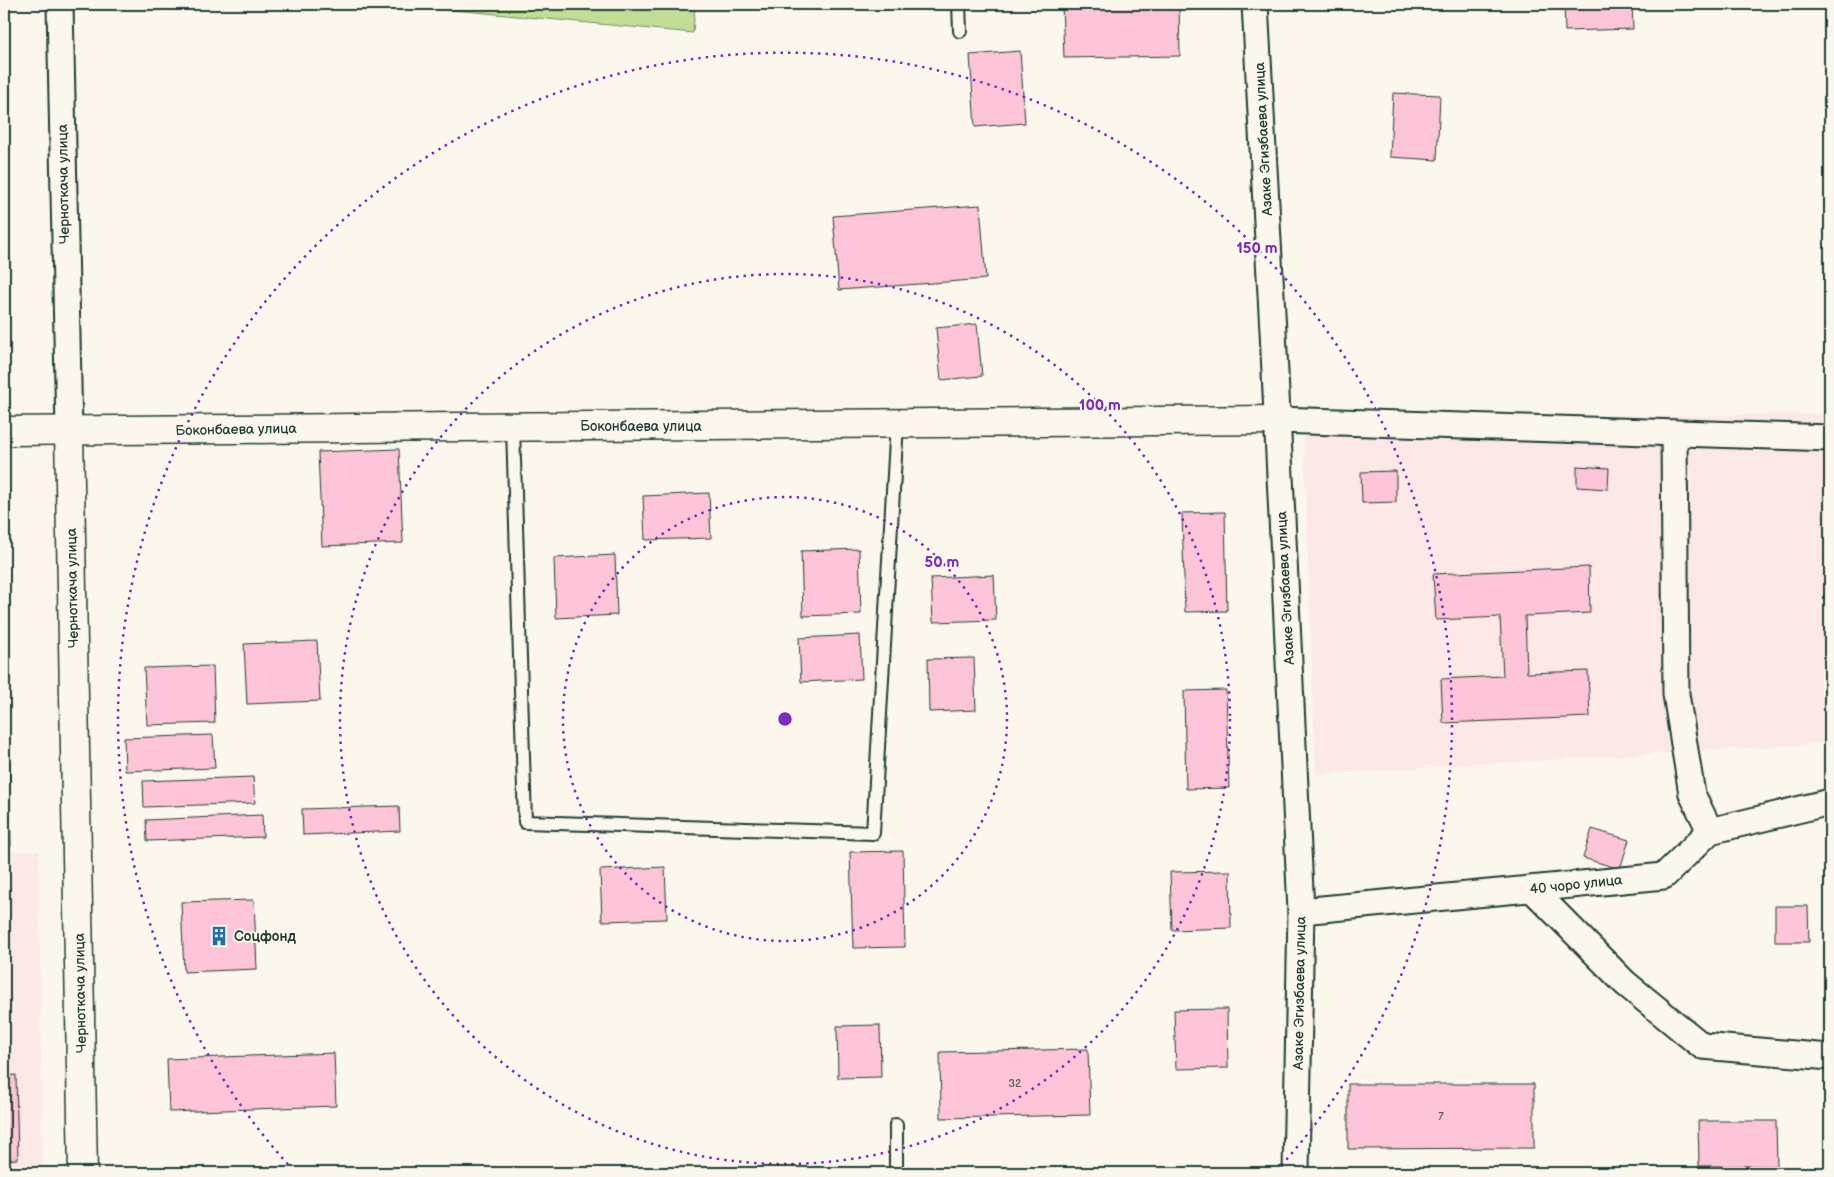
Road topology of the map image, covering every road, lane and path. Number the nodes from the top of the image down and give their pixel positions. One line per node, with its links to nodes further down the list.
1 (60, 4): 9 (street, Черноткача улица)
2 (959, 4): 4 (lane)
3 (1255, 4): 5 (street, Азаке Эгизбаева улица)
4 (960, 31)
5 (1277, 420): 6 (street, Боконбаева улица); 10 (street); 15 (street, Азаке Эгизбаева улица)
6 (897, 423): 7 (street, Боконбаева улица); 7 (lane)
7 (513, 427): 9 (street, Боконбаева улица)
8 (4, 431): 9 (street, Боконбаева улица)
9 (68, 431): 18 (street, Черноткача улица)
10 (1674, 433): 11 (street); 13 (street)
11 (1830, 438)
12 (1830, 802): 13 (street)
13 (1710, 831): 14 (street, 40 чоро улица)
14 (1532, 888): 15 (street, 40 чоро улица); 16 (street)
15 (1300, 911): 20 (street, Азаке Эгизбаева улица)
16 (1830, 1057)
17 (896, 1125): 19 (lane)
18 (83, 1173)
19 (896, 1173)
20 (1296, 1173)

